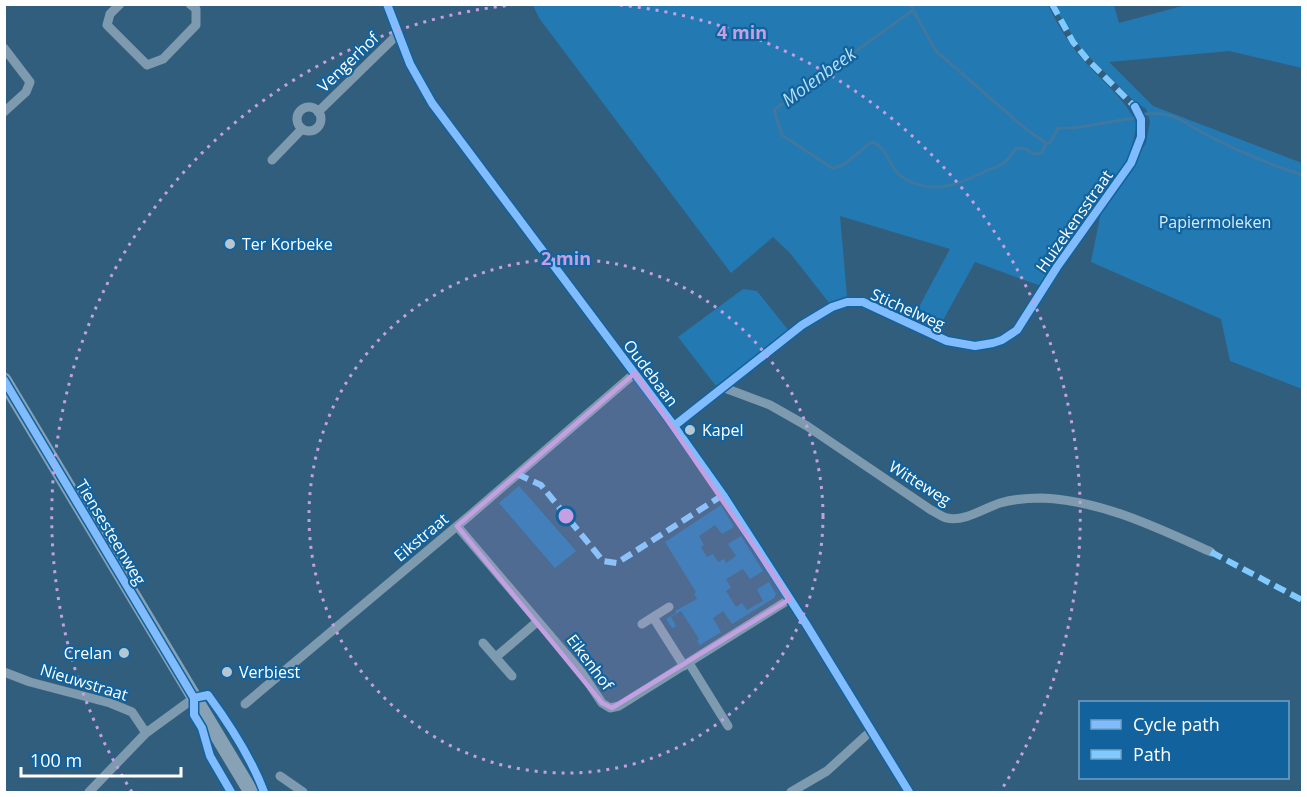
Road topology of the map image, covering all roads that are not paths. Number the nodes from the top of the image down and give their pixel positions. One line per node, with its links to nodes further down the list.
1 (120, 4): 2 (street)
2 (190, 4)
3 (387, 4): 4 (street, Oudebaan)
4 (398, 34): 8 (street, Vengerhof); 12 (street, Oudebaan)
5 (4, 48): 7 (street)
6 (1135, 107): 11 (street, Huizekensstraat)
7 (4, 112)
8 (318, 112): 9 (street, Vengerhof); 9 (street, Vengerhof)
9 (302, 129): 10 (street, Vengerhof)
10 (272, 160)
11 (1002, 340): 14 (street, Stichelweg)
12 (635, 373): 15 (street, Oudebaan); 16 (street, Eikstraat)
13 (4, 380): 28 (main road, Tiensesteenweg)
14 (722, 387): 15 (street); 17 (street, Witteweg)
15 (674, 426): 18 (street, Oudebaan)
16 (457, 526): 21 (street, Eikenhof); 29 (street, Eikstraat)
17 (1211, 552)
18 (790, 599): 25 (street, Eikenhof); 31 (street, Oudebaan)
19 (669, 607): 20 (street)
20 (653, 617): 22 (street); 25 (street)
21 (538, 621): 24 (street); 25 (street, Eikenhof)
22 (642, 624)
23 (483, 643): 24 (street)
24 (496, 657): 27 (street)
25 (687, 664): 30 (street)
26 (4, 672): 32 (street, Nieuwstraat)
27 (512, 676)
28 (194, 698): 32 (street); 35 (main road, Tiensesteenweg)
29 (245, 704)
30 (728, 726)
31 (872, 730): 37 (street); 38 (street, Oudebaan)
32 (146, 733): 34 (street)
33 (280, 776): 36 (street)
34 (89, 792)
35 (251, 792)
36 (303, 792)
37 (791, 792)
38 (909, 792)

